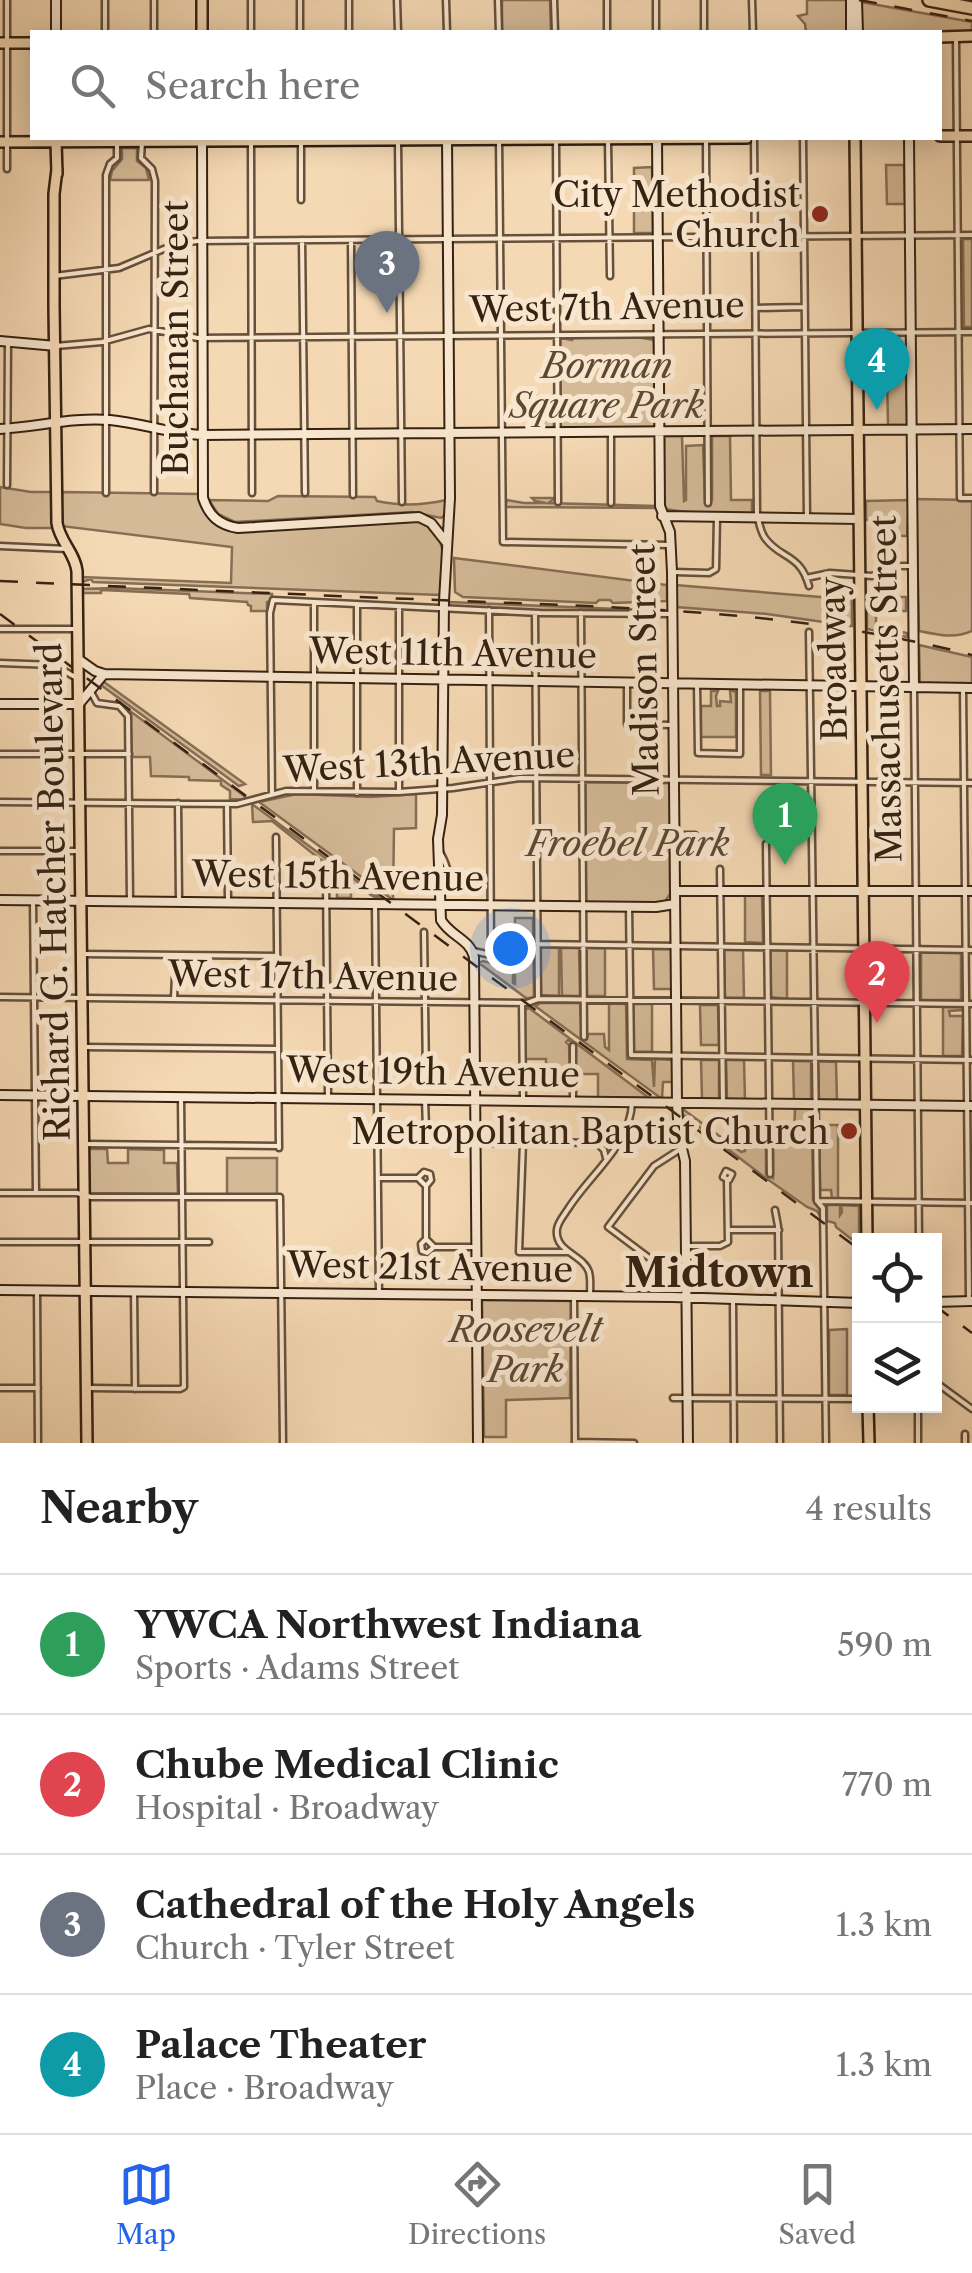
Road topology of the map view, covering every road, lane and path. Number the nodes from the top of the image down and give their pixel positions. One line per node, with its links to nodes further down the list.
1 (7, 0): 39 (street)
2 (56, 0): 20 (street)
3 (105, 0): 21 (street)
4 (154, 0): 22 (street)
5 (202, 0): 23 (main road)
6 (251, 0): 24 (street)
7 (300, 0): 25 (street)
8 (349, 0): 26 (street)
9 (397, 0): 27 (street)
10 (446, 0): 28 (street)
11 (498, 0): 29 (street)
12 (554, 0): 30 (street)
13 (607, 0): 31 (street)
14 (656, 0): 32 (street)
15 (704, 0): 33 (street)
16 (752, 0): 34 (street)
17 (854, 0): 35 (street)
18 (929, 0): 19 (highway)
19 (971, 3)
20 (56, 30)
21 (105, 30)
22 (154, 30)
23 (202, 30)
24 (251, 30)
25 (300, 30)
26 (349, 30)
27 (398, 30)
28 (446, 30)
29 (499, 30)
30 (555, 30)
31 (607, 30)
32 (656, 30)
33 (704, 30)
34 (753, 30)
35 (854, 30)
36 (942, 36): 37 (main road)
37 (956, 36): 38 (main road); 43 (street)
38 (972, 36)
39 (3, 43): 40 (main road); 41 (street)
40 (30, 43)
41 (4, 90): 62 (street)
42 (942, 136): 43 (main road)
43 (958, 136): 44 (main road); 65 (street)
44 (972, 136)
45 (56, 140): 46 (main road); 62 (main road); 84 (main road, Richard G. Hatcher Boulevard)
46 (118, 140): 47 (main road); 83 (street)
47 (142, 140): 48 (main road); 82 (street)
48 (202, 140): 81 (street, Buchanan Street)
49 (252, 140): 78 (street)
50 (301, 140): 64 (street)
51 (398, 140): 77 (street)
52 (447, 140): 74 (street)
53 (499, 140): 75 (street)
54 (556, 140): 76 (street)
55 (608, 140): 72 (street)
56 (657, 140): 73 (street, Madison Street)
57 (706, 140): 69 (street)
58 (750, 140): 70 (street)
59 (802, 140): 71 (street)
60 (856, 140): 67 (main road, Broadway)
61 (909, 140): 68 (street, Massachusetts Street)
62 (4, 142): 63 (street)
63 (7, 168)
64 (301, 200)
65 (958, 234): 66 (street); 68 (street); 91 (street)
66 (972, 234)
67 (856, 235): 68 (street); 71 (street); 89 (main road, Broadway)
68 (910, 235): 90 (street, Massachusetts Street)
69 (706, 236): 70 (street); 73 (street); 96 (street)
70 (755, 236): 71 (street); 86 (street)
71 (804, 236): 87 (street)
72 (609, 237): 73 (street); 76 (street); 85 (street)
73 (658, 237): 95 (street, Madison Street)
74 (448, 238): 75 (street); 77 (street); 99 (street)
75 (500, 238): 76 (street); 100 (street)
76 (557, 238): 97 (street)
77 (400, 239): 80 (street); 98 (street)
78 (251, 240): 79 (street); 81 (street); 104 (street)
79 (302, 240): 80 (street); 101 (street)
80 (350, 240): 102 (street)
81 (203, 241): 82 (street); 103 (street, Buchanan Street)
82 (154, 253): 83 (street); 88 (street)
83 (106, 271): 84 (street); 105 (street)
84 (56, 276): 107 (main road, Richard G. Hatcher Boulevard)
85 (610, 276)
86 (756, 308): 87 (street); 93 (street)
87 (804, 308): 94 (street)
88 (154, 329): 103 (street, West 7th Avenue); 105 (street, West 7th Avenue); 110 (street)
89 (857, 332): 90 (street, West 7th Avenue); 94 (street, West 7th Avenue); 114 (main road, Broadway)
90 (910, 332): 91 (street, West 7th Avenue); 115 (street, Massachusetts Street)
91 (959, 332): 92 (street, West 7th Avenue); 112 (street)
92 (972, 332)
93 (756, 333): 94 (street, West 7th Avenue); 96 (street, West 7th Avenue); 117 (street)
94 (805, 333): 118 (street)
95 (658, 334): 96 (street, West 7th Avenue); 97 (street, West 7th Avenue); 121 (street, Madison Street)
96 (707, 334): 116 (street)
97 (558, 335): 100 (street, West 7th Avenue); 119 (street)
98 (400, 336): 99 (street, West 7th Avenue); 102 (street, West 7th Avenue); 124 (street)
99 (449, 336): 100 (street, West 7th Avenue); 125 (street)
100 (502, 336): 122 (street)
101 (303, 337): 102 (street, West 7th Avenue); 104 (street, West 7th Avenue); 128 (street)
102 (352, 337): 123 (street)
103 (203, 338): 104 (street, West 7th Avenue); 126 (street, Buchanan Street)
104 (252, 338): 127 (street)
105 (106, 341): 107 (street, West 7th Avenue); 108 (street)
106 (4, 342): 107 (street, West 7th Avenue); 111 (street)
107 (56, 346): 109 (main road, Richard G. Hatcher Boulevard)
108 (106, 420): 109 (street); 110 (street); 132 (street)
109 (56, 423): 111 (street); 149 (main road, Richard G. Hatcher Boulevard)
110 (154, 428): 126 (street); 130 (street)
111 (4, 429): 129 (street)
112 (960, 429): 113 (street); 115 (street); 135 (street)
113 (972, 429)
114 (858, 430): 115 (street); 118 (street); 145 (main road, Broadway)
115 (911, 430): 151 (street, Massachusetts Street)
116 (708, 431): 117 (street); 121 (street); 139 (street)
117 (757, 431): 118 (street); 143 (street)
118 (806, 431): 144 (street)
119 (558, 432): 120 (street); 122 (street); 137 (street)
120 (611, 432): 121 (street); 138 (street)
121 (659, 432): 141 (street, Madison Street)
122 (502, 433): 125 (street); 147 (street)
123 (352, 434): 124 (street); 128 (street); 134 (street)
124 (401, 434): 125 (street); 136 (street)
125 (450, 434): 140 (street)
126 (203, 435): 127 (street); 146 (street, Buchanan Street)
127 (252, 435): 128 (street); 133 (street)
128 (304, 435): 131 (street)
129 (7, 484)
130 (154, 492)
131 (305, 492)
132 (106, 493)
133 (252, 493)
134 (353, 495)
135 (972, 498)
136 (402, 502)
137 (558, 502)
138 (610, 503)
139 (708, 503)
140 (450, 514): 146 (street); 150 (street)
141 (662, 516): 142 (street); 147 (street, Madison Street)
142 (717, 517): 143 (street); 152 (street)
143 (758, 518): 144 (street); 154 (street)
144 (807, 518): 145 (street)
145 (859, 519): 153 (main road, Broadway)
146 (429, 521): 150 (street)
147 (670, 545): 152 (street, Madison Street)
148 (0, 546): 149 (street)
149 (68, 549): 165 (main road, Richard G. Hatcher Boulevard)
150 (447, 552): 159 (street)
151 (913, 566): 153 (street); 185 (street, Massachusetts Street)
152 (672, 572): 163 (street, Madison Street)
153 (860, 576): 154 (street); 184 (main road, Broadway)
154 (806, 578): 155 (street)
155 (808, 586)
156 (314, 603): 157 (street); 170 (street); 171 (street)
157 (356, 605): 158 (street); 172 (street)
158 (399, 606): 159 (street); 173 (street)
159 (444, 608): 160 (street); 175 (street)
160 (489, 610): 161 (street); 176 (street)
161 (536, 612): 162 (street); 177 (street)
162 (581, 612): 163 (street); 178 (street)
163 (672, 614): 180 (street, Madison Street)
164 (0, 629): 165 (street)
165 (78, 630): 167 (main road, Richard G. Hatcher Boulevard)
166 (809, 632): 183 (street)
167 (78, 659): 169 (street, West 11th Avenue); 174 (main road, Richard G. Hatcher Boulevard)
168 (0, 663): 174 (street)
169 (104, 674): 170 (street, West 11th Avenue); 187 (street)
170 (270, 677): 171 (street, West 11th Avenue); 207 (street)
171 (313, 678): 172 (street, West 11th Avenue); 204 (street)
172 (356, 678): 173 (street, West 11th Avenue); 206 (street)
173 (399, 679): 175 (street, West 11th Avenue); 205 (street)
174 (78, 680): 189 (main road, Richard G. Hatcher Boulevard)
175 (442, 680): 176 (street, West 11th Avenue); 203 (street)
176 (488, 681): 177 (street, West 11th Avenue); 197 (street)
177 (534, 682): 178 (street, West 11th Avenue); 194 (street)
178 (580, 682): 179 (street, West 11th Avenue); 195 (street)
179 (627, 683): 180 (street, West 11th Avenue); 190 (street)
180 (673, 684): 181 (street, West 11th Avenue); 190 (street, Madison Street)
181 (697, 684): 182 (street, West 11th Avenue); 182 (street)
182 (740, 685): 183 (street, West 11th Avenue)
183 (810, 686): 184 (street, West 11th Avenue); 198 (street)
184 (861, 687): 185 (street, West 11th Avenue); 199 (main road, Broadway)
185 (914, 688): 186 (street, West 11th Avenue); 200 (street, Massachusetts Street)
186 (967, 688): 201 (street)
187 (91, 692): 189 (street); 193 (street)
188 (0, 704): 189 (street)
189 (79, 704): 192 (main road, Richard G. Hatcher Boulevard)
190 (673, 725): 196 (street, Madison Street)
191 (0, 754): 192 (street)
192 (80, 754): 193 (street); 209 (main road, Richard G. Hatcher Boulevard)
193 (129, 754): 210 (street)
194 (535, 778): 195 (street, West 13th Avenue); 197 (street, West 13th Avenue); 240 (street)
195 (581, 778): 196 (street, West 13th Avenue); 241 (street)
196 (674, 780): 198 (street, West 13th Avenue); 213 (street, Madison Street)
197 (489, 781): 203 (street, West 13th Avenue); 239 (street)
198 (811, 782): 199 (street, West 13th Avenue); 227 (street)
199 (862, 782): 200 (street, West 13th Avenue); 225 (main road, Broadway)
200 (915, 783): 201 (street, West 13th Avenue); 221 (street, Massachusetts Street)
201 (964, 783): 202 (street, West 13th Avenue); 226 (street)
202 (972, 783)
203 (442, 788): 205 (street, West 13th Avenue); 237 (street)
204 (314, 790): 206 (street, West 13th Avenue); 207 (street, West 13th Avenue)
205 (399, 792): 206 (street, West 13th Avenue)
206 (356, 793)
207 (272, 794): 212 (street, West 13th Avenue)
208 (0, 802): 209 (street, West 13th Avenue)
209 (80, 802): 210 (street, West 13th Avenue); 218 (main road, Richard G. Hatcher Boulevard)
210 (129, 803): 211 (street, West 13th Avenue); 231 (street)
211 (178, 803): 212 (street, West 13th Avenue); 232 (street)
212 (226, 804): 233 (street)
213 (674, 835): 214 (street); 222 (street, Madison Street)
214 (695, 835)
215 (276, 837): 234 (street)
216 (766, 844): 224 (street)
217 (0, 851): 218 (street)
218 (81, 851): 230 (main road, Richard G. Hatcher Boulevard)
219 (720, 869): 223 (street)
220 (326, 876): 235 (street)
221 (916, 890): 225 (street); 226 (street); 252 (street, Massachusetts Street)
222 (675, 891): 223 (street); 238 (street, Madison Street)
223 (720, 891): 224 (street); 248 (street)
224 (767, 891): 227 (street); 249 (street)
225 (863, 891): 227 (street); 251 (main road, Broadway)
226 (968, 891): 254 (street)
227 (812, 892): 250 (street)
228 (0, 900): 229 (street, West 15th Avenue)
229 (33, 900): 230 (street, West 15th Avenue); 259 (street)
230 (82, 900): 231 (street, West 15th Avenue); 255 (main road, Richard G. Hatcher Boulevard)
231 (130, 901): 232 (street, West 15th Avenue)
232 (179, 901): 233 (street, West 15th Avenue)
233 (228, 902): 234 (street, West 15th Avenue)
234 (277, 902): 235 (street, West 15th Avenue); 256 (street)
235 (326, 903): 236 (street, West 15th Avenue); 267 (street)
236 (375, 904): 237 (street, West 15th Avenue); 269 (street)
237 (440, 904): 239 (street, West 15th Avenue); 253 (street)
238 (675, 904): 242 (street, West 15th Avenue); 247 (street, Madison Street)
239 (490, 906): 240 (street, West 15th Avenue); 253 (street)
240 (537, 906): 241 (street, West 15th Avenue); 244 (street)
241 (582, 906): 242 (street, West 15th Avenue); 245 (street)
242 (628, 907): 246 (street)
243 (424, 932): 270 (street)
244 (537, 944): 245 (street); 262 (street)
245 (582, 944): 246 (street); 264 (street)
246 (629, 945): 247 (street); 265 (street)
247 (675, 946): 248 (street); 266 (street, Madison Street)
248 (721, 946): 249 (street); 268 (street)
249 (767, 946): 250 (street); 272 (street)
250 (813, 947): 251 (street); 273 (street)
251 (864, 948): 252 (street); 275 (main road, Broadway)
252 (917, 949): 254 (street); 276 (street, Massachusetts Street)
253 (472, 950): 271 (street)
254 (969, 950): 277 (street)
255 (82, 954): 256 (street); 260 (main road, Richard G. Hatcher Boulevard)
256 (277, 956): 263 (street)
257 (175, 977): 261 (street)
258 (0, 998): 259 (street, West 17th Avenue)
259 (34, 998): 260 (street, West 17th Avenue); 291 (street)
260 (82, 998): 261 (street, West 17th Avenue); 280 (main road, Richard G. Hatcher Boulevard)
261 (174, 999): 263 (street, West 17th Avenue)
262 (538, 999): 264 (street, West 17th Avenue); 274 (street, West 17th Avenue)
263 (278, 1000): 267 (street, West 17th Avenue); 281 (street)
264 (584, 1000): 265 (street, West 17th Avenue); 278 (street)
265 (630, 1000): 266 (street, West 17th Avenue); 282 (street)
266 (676, 1000): 268 (street, West 17th Avenue); 282 (street, Madison Street)
267 (327, 1001): 269 (street, West 17th Avenue); 295 (street)
268 (722, 1001): 272 (street, West 17th Avenue); 283 (street)
269 (376, 1002): 270 (street, West 17th Avenue); 296 (street)
270 (424, 1002): 271 (street, West 17th Avenue); 289 (street)
271 (474, 1002): 274 (street, West 17th Avenue); 298 (street)
272 (768, 1002): 273 (street, West 17th Avenue); 284 (street)
273 (814, 1002): 275 (street, West 17th Avenue); 285 (street)
274 (522, 1003): 299 (street)
275 (864, 1003): 276 (street, West 17th Avenue); 286 (main road, Broadway)
276 (917, 1004): 277 (street, West 17th Avenue); 287 (street, Massachusetts Street)
277 (969, 1004): 288 (street)
278 (584, 1037)
279 (572, 1046): 300 (street)
280 (83, 1047): 281 (street); 292 (main road, Richard G. Hatcher Boulevard)
281 (278, 1049): 294 (street)
282 (676, 1056): 283 (street); 302 (street, Madison Street)
283 (723, 1057): 284 (street); 303 (street)
284 (768, 1057): 285 (street); 304 (street)
285 (814, 1058): 286 (street); 305 (street)
286 (865, 1059): 287 (street); 306 (main road, Broadway)
287 (918, 1060): 288 (street); 307 (street, Massachusetts Street)
288 (969, 1060): 308 (street)
289 (426, 1075)
290 (0, 1095): 291 (street, West 19th Avenue)
291 (35, 1096): 292 (street, West 19th Avenue); 326 (street)
292 (84, 1096): 293 (street, West 19th Avenue); 314 (main road, Richard G. Hatcher Boulevard)
293 (181, 1097): 294 (street, West 19th Avenue); 316 (street)
294 (279, 1098): 295 (street, West 19th Avenue); 316 (street)
295 (328, 1098): 296 (street, West 19th Avenue)
296 (376, 1099): 297 (street, West 19th Avenue); 321 (street)
297 (426, 1099): 298 (street, West 19th Avenue); 309 (street)
298 (475, 1100): 299 (street, West 19th Avenue); 315 (street)
299 (523, 1100): 300 (street, West 19th Avenue)
300 (573, 1101): 301 (street, West 19th Avenue)
301 (632, 1102): 302 (street, West 19th Avenue); 310 (street)
302 (676, 1102): 303 (street, West 19th Avenue); 317 (street, Madison Street)
303 (723, 1104): 304 (street, West 19th Avenue)
304 (769, 1104): 305 (street, West 19th Avenue); 320 (street)
305 (815, 1104): 306 (street, West 19th Avenue); 329 (street)
306 (865, 1105): 307 (street, West 19th Avenue); 330 (main road, Broadway)
307 (918, 1106): 308 (street, West 19th Avenue); 331 (street, Massachusetts Street)
308 (969, 1106): 332 (street)
309 (426, 1130)
310 (620, 1140): 313 (street); 318 (street)
311 (523, 1142): 312 (street); 313 (street); 319 (street)
312 (509, 1143): 315 (street); 319 (street)
313 (598, 1143): 318 (street)
314 (84, 1144): 316 (street); 327 (main road, Richard G. Hatcher Boulevard)
315 (475, 1144): 345 (street)
316 (182, 1145): 328 (street)
317 (682, 1148): 343 (street, Madison Street); 347 (street)
318 (606, 1158): 346 (street)
319 (523, 1159): 346 (street)
320 (770, 1174)
321 (378, 1178): 322 (street); 354 (street)
322 (418, 1178): 324 (street); 324 (street)
323 (727, 1180): 334 (street)
324 (426, 1186): 338 (street)
325 (0, 1193): 326 (street)
326 (36, 1193): 327 (street)
327 (84, 1195): 328 (street); 340 (main road, Richard G. Hatcher Boulevard)
328 (182, 1197): 342 (street); 353 (street)
329 (816, 1202): 330 (street); 363 (street)
330 (866, 1202): 331 (street); 336 (main road, Broadway)
331 (919, 1203): 332 (street); 337 (street, Massachusetts Street)
332 (970, 1203): 361 (street)
333 (775, 1210): 335 (street)
334 (728, 1230): 335 (street); 343 (street)
335 (778, 1230): 362 (street)
336 (866, 1233)
337 (920, 1233)
338 (426, 1239): 344 (street); 344 (street)
339 (0, 1242): 340 (street)
340 (85, 1242): 342 (street); 350 (main road, Richard G. Hatcher Boulevard)
341 (209, 1242): 342 (street)
342 (183, 1243): 352 (street)
343 (686, 1246): 347 (street, Madison Street)
344 (434, 1247): 345 (street)
345 (476, 1247): 355 (street)
346 (568, 1252): 357 (street)
347 (686, 1272): 358 (street, Madison Street)
348 (0, 1290): 349 (street, West 21st Avenue)
349 (36, 1290): 350 (street, West 21st Avenue); 367 (street)
350 (85, 1291): 351 (street, West 21st Avenue); 368 (main road, Richard G. Hatcher Boulevard)
351 (134, 1291): 352 (street, West 21st Avenue); 369 (street)
352 (183, 1292): 353 (street, West 21st Avenue); 369 (street)
353 (281, 1293): 354 (street, West 21st Avenue); 382 (street)
354 (378, 1294): 355 (street, West 21st Avenue)
355 (476, 1295): 356 (street, West 21st Avenue); 383 (street)
356 (574, 1296): 357 (street, West 21st Avenue); 384 (street)
357 (590, 1296): 358 (street, West 21st Avenue)
358 (687, 1298): 359 (street, West 21st Avenue); 370 (street, Madison Street)
359 (733, 1300): 362 (street, West 21st Avenue); 372 (street)
360 (942, 1300): 361 (street)
361 (970, 1301)
362 (779, 1302): 363 (street, West 21st Avenue); 373 (street)
363 (825, 1303): 364 (street, West 21st Avenue); 374 (street)
364 (852, 1303)
365 (942, 1387): 376 (street)
366 (0, 1388): 367 (street)
367 (38, 1388): 380 (street)
368 (86, 1388): 369 (street); 381 (main road, Richard G. Hatcher Boulevard)
369 (135, 1389)
370 (688, 1397): 371 (street); 372 (street); 386 (street, Madison Street)
371 (673, 1398)
372 (734, 1398): 373 (street); 387 (street)
373 (780, 1398): 374 (street); 388 (street)
374 (826, 1399): 375 (street); 389 (street)
375 (852, 1399)
376 (972, 1409)
377 (868, 1413): 390 (main road)
378 (918, 1413): 391 (street)
379 (964, 1434): 392 (street)
380 (38, 1443)
381 (87, 1443)
382 (282, 1443)
383 (478, 1443)
384 (575, 1443): 385 (street)
385 (634, 1443)
386 (688, 1443)
387 (734, 1443)
388 (780, 1443)
389 (826, 1443)
390 (869, 1443)
391 (918, 1443)
392 (965, 1443)

